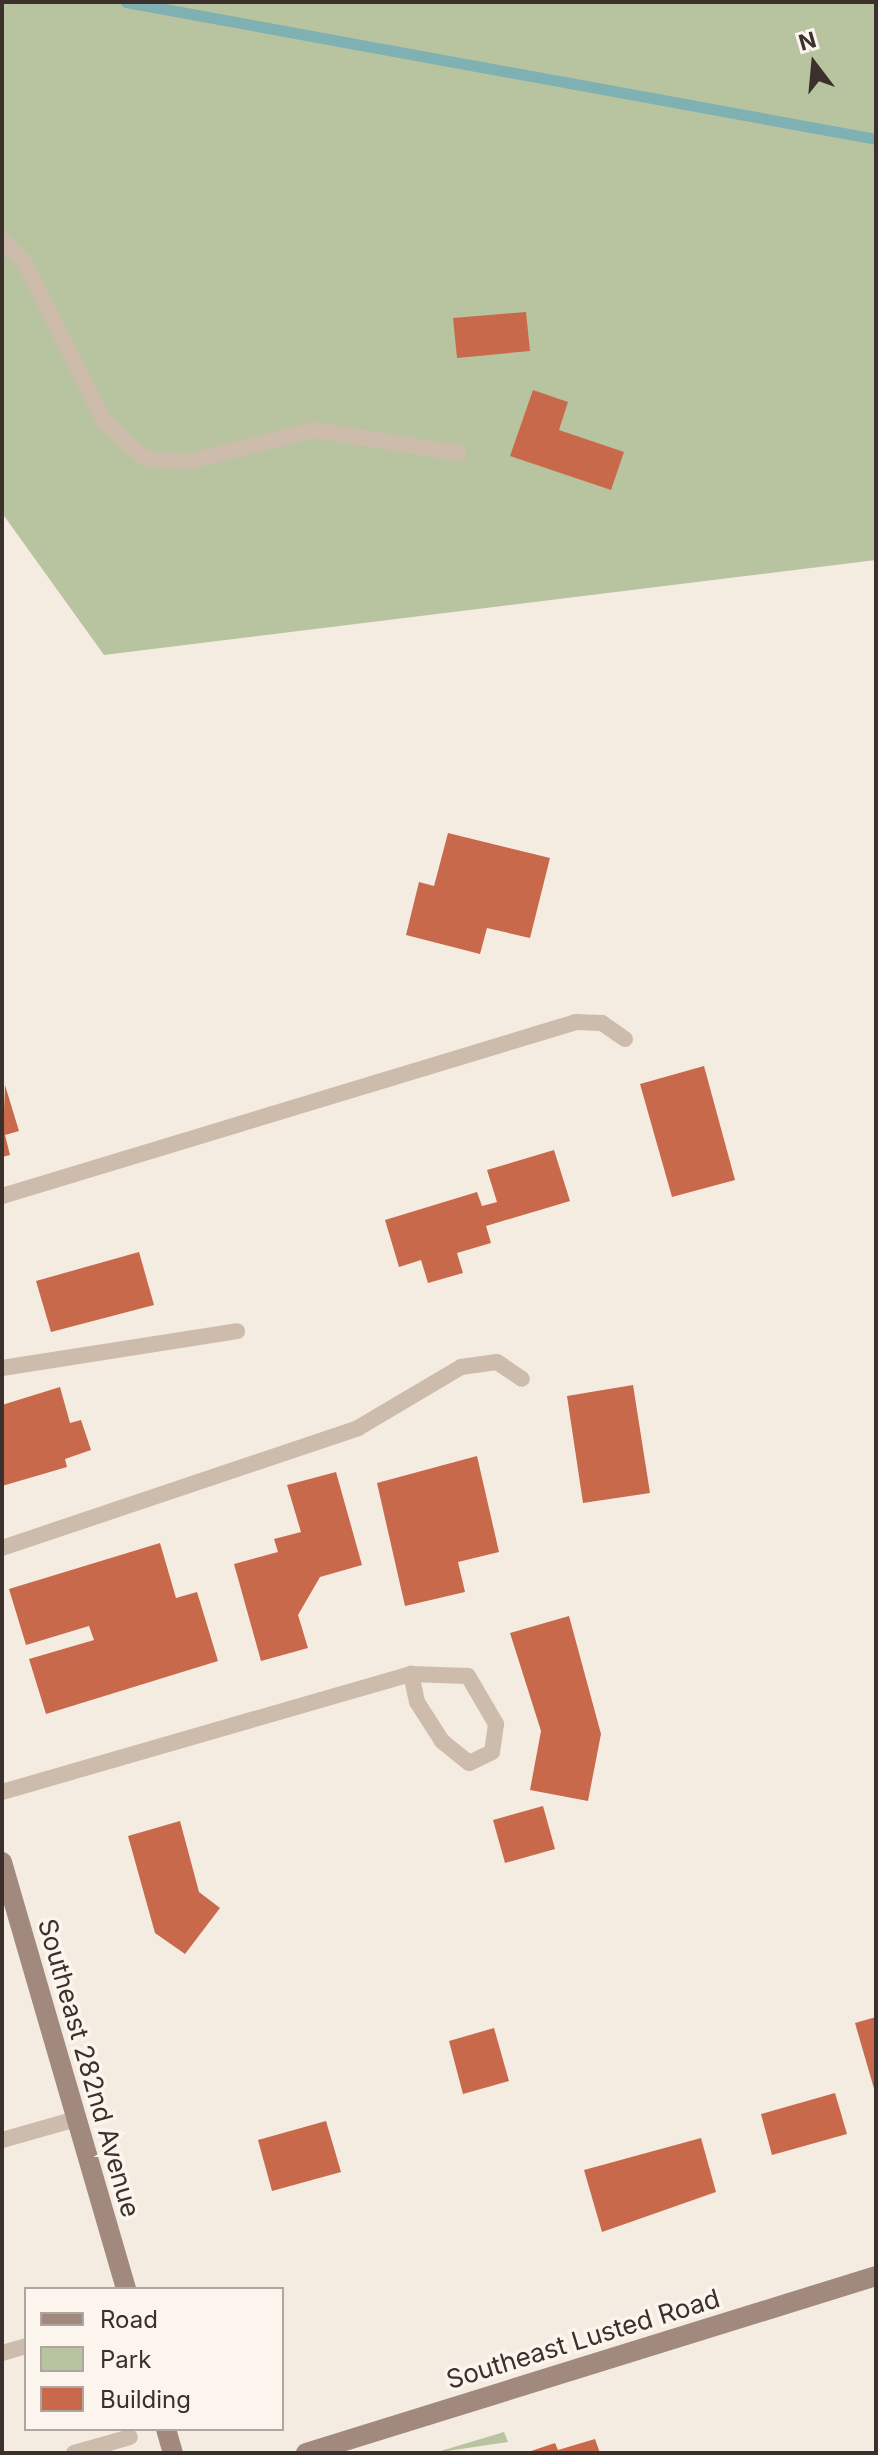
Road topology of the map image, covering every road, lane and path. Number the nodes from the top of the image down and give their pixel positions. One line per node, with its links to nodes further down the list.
1 (2, 240): 2 (lane)
2 (458, 453)
3 (625, 1039): 4 (lane)
4 (2, 1196)
5 (237, 1331): 6 (lane)
6 (2, 1368)
7 (522, 1379): 8 (lane)
8 (2, 1548)
9 (411, 1674): 9 (lane); 10 (lane)
10 (2, 1792)
11 (2, 1862): 12 (main road, Southeast 282nd Avenue)
12 (76, 2119): 13 (lane); 15 (main road, Southeast 282nd Avenue)
13 (2, 2140)
14 (876, 2276): 22 (main road, Southeast Lusted Road)
15 (125, 2287)
16 (24, 2347): 17 (lane)
17 (2, 2353)
18 (167, 2431): 21 (main road)
19 (130, 2437): 20 (lane)
20 (74, 2453)
21 (173, 2453)
22 (306, 2453)

